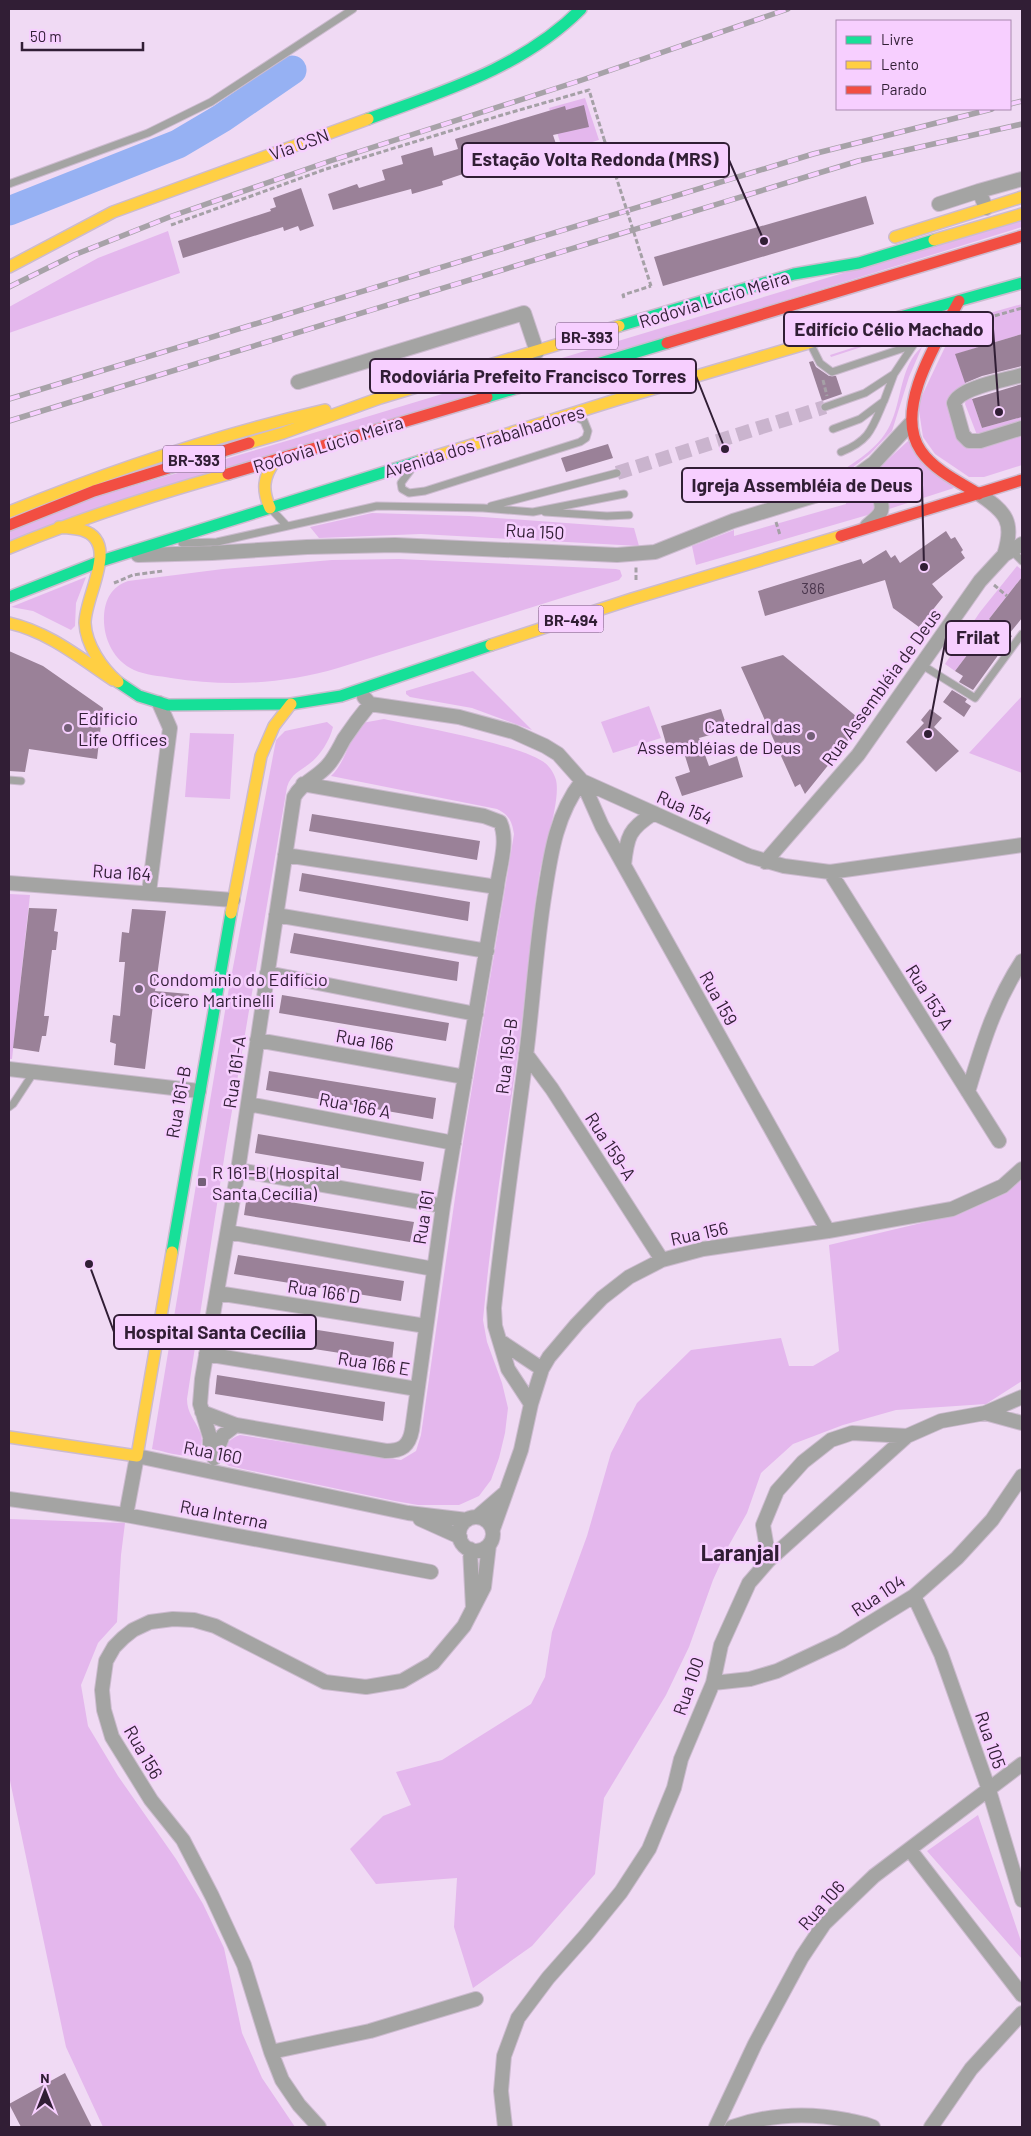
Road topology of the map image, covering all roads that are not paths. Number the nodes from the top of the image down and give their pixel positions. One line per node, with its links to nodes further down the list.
1 (353, 9): 4 (lane)
2 (581, 9): 13 (main road, Via CSN)
3 (1022, 179): 5 (street)
4 (9, 184)
5 (980, 191): 7 (street); 8 (street)
6 (1021, 197): 8 (main road)
7 (939, 204)
8 (986, 208): 11 (main road)
9 (1022, 214): 14 (main road, Rodovia Lúcio Meira / BR-393)
10 (1022, 236): 31 (main road, Rodovia Lúcio Meira / BR-393)
11 (883, 241)
12 (845, 253): 14 (main road)
13 (9, 267)
14 (794, 274): 19 (main road, Rodovia Lúcio Meira / BR-393)
15 (1022, 283): 16 (main road, Avenida dos Trabalhadores)
16 (959, 300): 17 (main road, Avenida dos Trabalhadores); 18 (lane); 27 (main road)
17 (810, 342): 18 (lane); 26 (main road, Avenida dos Trabalhadores)
18 (913, 345): 20 (lane)
19 (537, 352): 22 (street); 23 (main road, Rodovia Lúcio Meira / BR-393)
20 (894, 374): 24 (lane); 25 (lane)
21 (1022, 375): 28 (street)
22 (298, 382)
23 (380, 398): 40 (main road); 43 (main road, Rodovia Lúcio Meira / BR-393)
24 (884, 400): 29 (lane); 30 (lane)
25 (825, 407)
26 (568, 416): 32 (main road, Avenida dos Trabalhadores); 32 (lane)
27 (910, 424): 34 (street, Rua 150); 37 (main road)
28 (1022, 428)
29 (833, 429)
30 (841, 452)
31 (275, 461): 38 (main road); 45 (main road, Rodovia Lúcio Meira / BR-393)
32 (420, 462): 38 (main road, Avenida dos Trabalhadores)
33 (617, 473): 39 (lane)
34 (859, 476): 46 (street); 50 (street, Rua 150)
35 (1022, 480): 37 (main road, BR-494)
36 (624, 494): 41 (lane)
37 (979, 494): 46 (main road, BR-494); 48 (street)
38 (270, 508): 44 (lane); 47 (main road, Avenida dos Trabalhadores)
39 (483, 508): 41 (lane); 44 (lane)
40 (9, 512)
41 (533, 512): 42 (lane)
42 (629, 515)
43 (9, 525)
44 (287, 526): 47 (lane)
45 (59, 527): 49 (main road, Rodovia Lúcio Meira / BR-393); 51 (main road)
46 (862, 530): 58 (main road, BR-494)
47 (161, 542): 50 (main road, Avenida dos Trabalhadores)
48 (1017, 547): 52 (lane); 56 (street, Rua Assembléia de Deus)
49 (9, 548)
50 (122, 555): 51 (main road, Avenida dos Trabalhadores)
51 (101, 561): 53 (main road, Avenida dos Trabalhadores); 57 (main road)
52 (1022, 561)
53 (9, 597)
54 (9, 623): 57 (main road)
55 (1022, 634): 56 (lane)
56 (922, 664): 69 (street, Rua Assembléia de Deus)
57 (117, 683): 59 (main road, BR-494)
58 (356, 690): 60 (main road, BR-494); 61 (street)
59 (159, 703): 60 (main road, BR-494); 74 (street)
60 (291, 704): 75 (main road, Rua 161-B)
61 (370, 704): 64 (street, Rua 154); 65 (street, Rua 161-A)
62 (9, 780): 63 (lane)
63 (21, 781)
64 (582, 782): 66 (street, Rua 154); 70 (street, Rua 159); 82 (street, Rua 159-B)
65 (303, 784): 68 (street, Rua 161-A); 73 (street, Rua 161)
66 (654, 814): 69 (street, Rua 154); 70 (street)
67 (1022, 845): 71 (street, Rua 154)
68 (285, 855): 73 (street); 76 (street, Rua 161-A)
69 (765, 862): 71 (street, Rua 154)
70 (624, 864): 95 (street, Rua 159)
71 (830, 872): 87 (street, Rua 153 A)
72 (9, 883): 74 (street, Rua 164)
73 (497, 887): 77 (street, Rua 161)
74 (149, 892): 75 (street, Rua 164)
75 (233, 900): 86 (main road, Rua 161-B)
76 (276, 915): 77 (street); 79 (street, Rua 161-A)
77 (487, 950): 80 (street, Rua 161)
78 (1022, 961): 87 (street)
79 (267, 973): 80 (street); 81 (street, Rua 161-A)
80 (476, 1014): 85 (street, Rua 161)
81 (257, 1040): 85 (street, Rua 166); 88 (street, Rua 161-A)
82 (526, 1054): 97 (street, Rua 159-A); 101 (street, Rua 159-B)
83 (9, 1069): 84 (street)
84 (34, 1072): 86 (street); 89 (lane)
85 (465, 1078): 91 (street, Rua 161)
86 (199, 1091): 113 (main road, Rua 161-B)
87 (968, 1092): 90 (street, Rua 153 A)
88 (248, 1104): 91 (street, Rua 166 A); 93 (street, Rua 161-A)
89 (9, 1107)
90 (999, 1141)
91 (454, 1143): 94 (street, Rua 161)
92 (1022, 1169): 95 (street, Rua 156)
93 (238, 1170): 94 (street); 96 (street, Rua 161-A)
94 (443, 1206): 98 (street, Rua 161)
95 (828, 1231): 97 (street, Rua 156)
96 (228, 1232): 98 (street); 99 (street, Rua 161-A)
97 (662, 1260): 103 (street, Rua 156)
98 (434, 1269): 100 (street, Rua 161)
99 (217, 1293): 100 (street, Rua 166 D); 102 (street, Rua 161-A)
100 (426, 1326): 104 (street, Rua 161)
101 (500, 1341): 103 (street); 106 (street, Rua 159-B)
102 (206, 1354): 104 (street, Rua 166 E); 107 (street, Rua 161-A)
103 (542, 1369): 106 (street, Rua 156)
104 (418, 1389): 110 (street, Rua 161)
105 (1022, 1397): 108 (street)
106 (531, 1404): 116 (street, Rua 156)
107 (202, 1412): 110 (street, Rua 161); 114 (street, Rua 161-A)
108 (985, 1413): 109 (street); 111 (street)
109 (1022, 1424)
110 (236, 1425): 114 (street)
111 (906, 1436): 125 (street, Rua 100); 125 (street)
112 (9, 1437): 113 (main road, Rua 160)
113 (136, 1456): 114 (street, Rua 160); 119 (street, Rua 161-B)
114 (212, 1464): 118 (street, Rua 160)
115 (1022, 1476): 127 (street, Rua 104)
116 (507, 1491): 120 (street); 121 (street, Rua 156)
117 (9, 1499): 119 (street, Rua Interna)
118 (408, 1513): 120 (street, Rua 160); 122 (street, Rua 160)
119 (126, 1514): 126 (street, Rua Interna)
120 (472, 1518): 121 (street); 122 (street)
121 (493, 1529): 123 (street)
122 (460, 1537): 124 (street)
123 (489, 1545): 124 (street); 128 (street, Rua 156)
124 (470, 1549): 128 (street)
125 (769, 1560): 129 (street, Rua 100)
126 (431, 1572)
127 (914, 1596): 129 (street, Rua 104); 131 (street, Rua 105)
128 (474, 1609): 137 (street, Rua 156)
129 (713, 1683): 139 (street, Rua 100)
130 (1022, 1764): 131 (street, Rua 106)
131 (989, 1790): 132 (street, Rua 106); 133 (street, Rua 105)
132 (910, 1850): 134 (street); 140 (street, Rua 106)
133 (1022, 1900)
134 (1022, 1995)
135 (476, 1999): 137 (street)
136 (1022, 2013): 143 (street)
137 (271, 2052): 138 (street, Rua 156)
138 (319, 2127)
139 (505, 2127)
140 (716, 2127)
141 (732, 2127): 142 (street)
142 (873, 2127)
143 (931, 2127)

